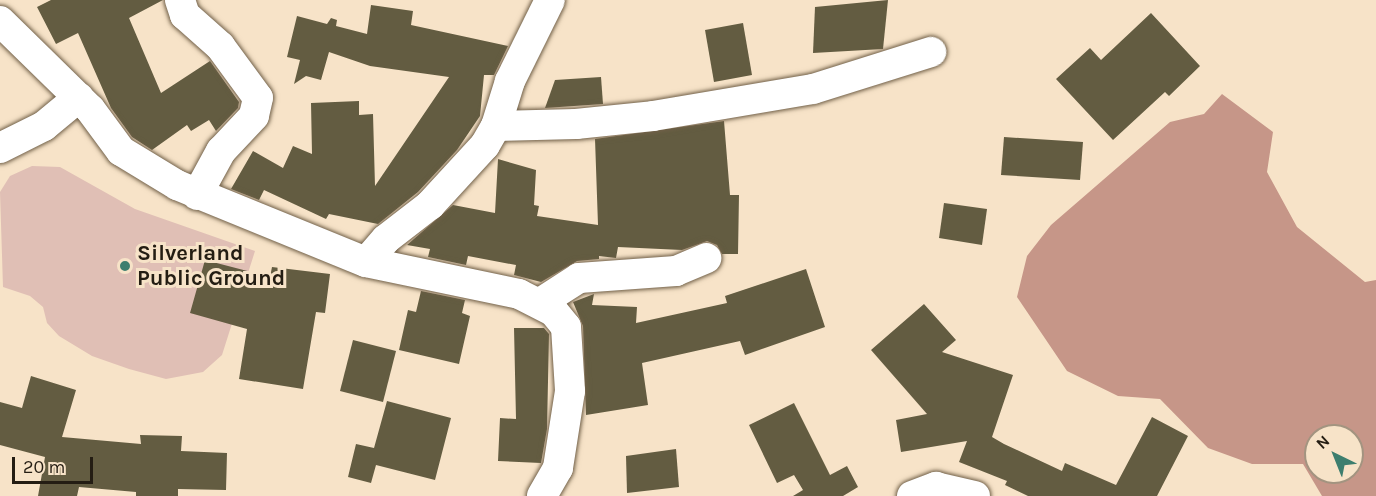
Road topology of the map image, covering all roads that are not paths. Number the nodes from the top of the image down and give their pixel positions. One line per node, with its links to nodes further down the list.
1 (180, 0): 8 (street)
2 (549, 0): 6 (street)
3 (0, 21): 5 (street)
4 (931, 52): 6 (street)
5 (78, 97): 7 (street); 8 (street)
6 (496, 126): 10 (street)
7 (0, 148)
8 (197, 195): 10 (street)
9 (706, 258): 11 (street)
10 (366, 262): 11 (street)
11 (540, 303): 12 (street)
12 (542, 496)
13 (912, 496): 14 (street)
14 (975, 496)

